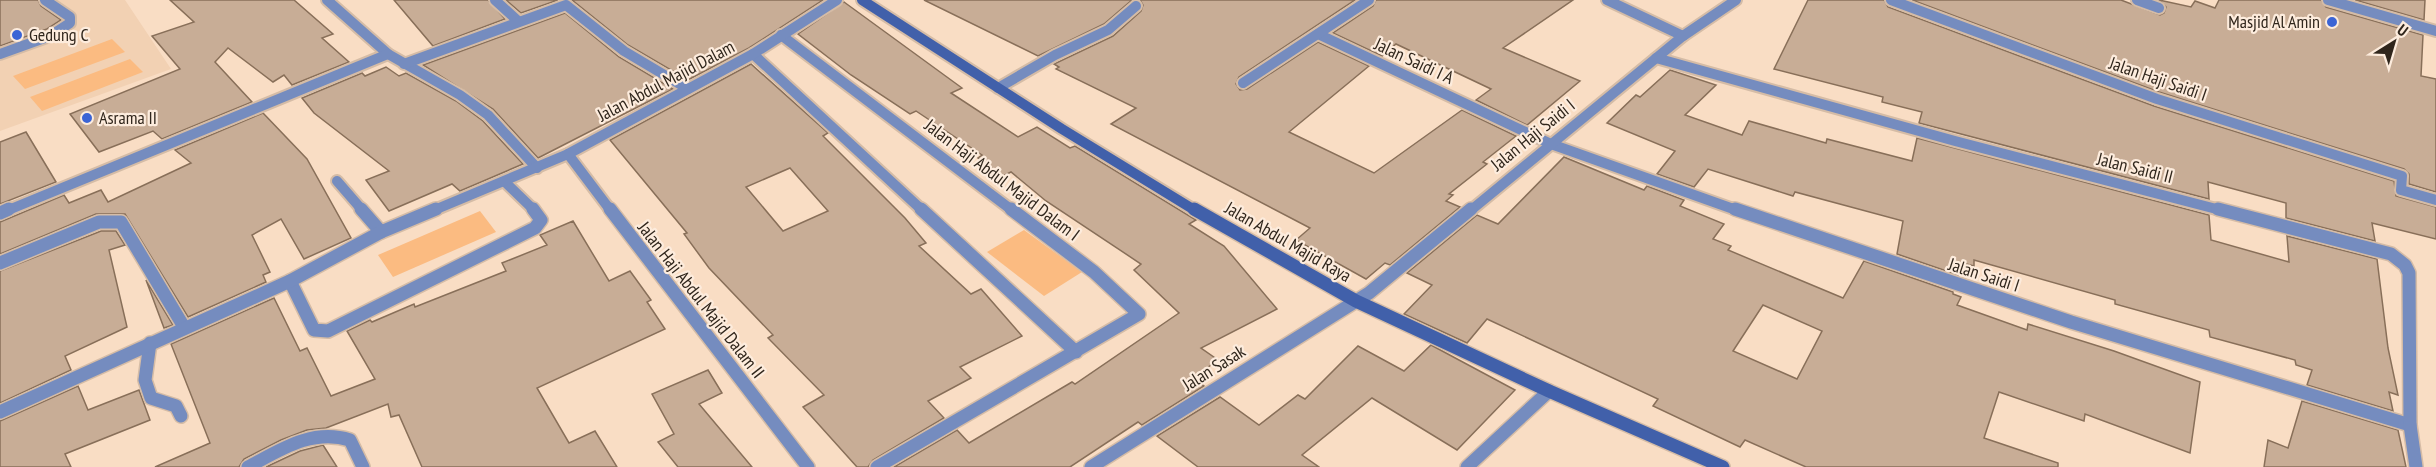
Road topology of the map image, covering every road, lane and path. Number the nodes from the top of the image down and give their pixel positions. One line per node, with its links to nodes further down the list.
1 (45, 0): 21 (street)
2 (327, 0): 22 (street)
3 (495, 0): 16 (street)
4 (578, 0): 13 (street)
5 (837, 0): 19 (street, Jalan Abdul Majid Dalam)
6 (862, 0): 27 (street, Jalan Abdul Majid Raya)
7 (1369, 0): 18 (street)
8 (1607, 0): 20 (street)
9 (1736, 0): 20 (street, Jalan Haji Saidi I)
10 (1891, 0): 34 (street, Jalan Haji Saidi I)
11 (2138, 0): 15 (street)
12 (2328, 0): 17 (street)
13 (566, 5): 16 (street); 28 (street)
14 (1136, 6): 27 (street)
15 (2159, 8)
16 (518, 21): 25 (street)
17 (2436, 31)
18 (1318, 34): 26 (street); 29 (street, Jalan Saidi I A)
19 (781, 35): 23 (street, Jalan Abdul Majid Dalam); 42 (street, Jalan Haji Abdul Majid Dalam I)
20 (1683, 36): 24 (street, Jalan Haji Saidi I)
21 (0, 54)
22 (388, 54): 25 (street); 35 (street)
23 (753, 54): 28 (street, Jalan Abdul Majid Dalam); 42 (street)
24 (1656, 58): 29 (street, Jalan Haji Saidi I); 46 (street, Jalan Saidi II)
25 (404, 64): 31 (street)
26 (1243, 83)
27 (998, 88): 39 (street, Jalan Abdul Majid Raya)
28 (688, 89): 30 (street, Jalan Abdul Majid Dalam)
29 (1551, 144): 39 (street, Jalan Haji Saidi I); 46 (street, Jalan Saidi I)
30 (568, 154): 31 (street, Jalan Abdul Majid Dalam); 49 (street, Jalan Haji Abdul Majid Dalam II)
31 (537, 168): 33 (street, Jalan Abdul Majid Dalam)
32 (337, 181): 36 (street)
33 (505, 182): 36 (street, Jalan Abdul Majid Dalam); 38 (street)
34 (2436, 200)
35 (0, 213)
36 (381, 232): 38 (street, Jalan Abdul Majid Dalam)
37 (0, 263): 40 (street)
38 (290, 281): 40 (street, Jalan Abdul Majid Dalam)
39 (1356, 301): 43 (street, Jalan Abdul Majid Raya); 51 (street, Jalan Sasak)
40 (184, 327): 41 (street, Jalan Abdul Majid Dalam)
41 (150, 343): 44 (street, Jalan Abdul Majid Dalam); 45 (street)
42 (1076, 352): 50 (street, Jalan Haji Abdul Majid Dalam I)
43 (1549, 391): 52 (street); 53 (street, Jalan Abdul Majid Raya)
44 (0, 412)
45 (182, 416)
46 (2410, 425): 54 (street, Jalan Saidi II)
47 (248, 467): 48 (street)
48 (363, 467)
49 (807, 467)
50 (877, 467)
51 (1091, 467)
52 (1467, 467)
53 (1723, 467)
54 (2416, 467)

